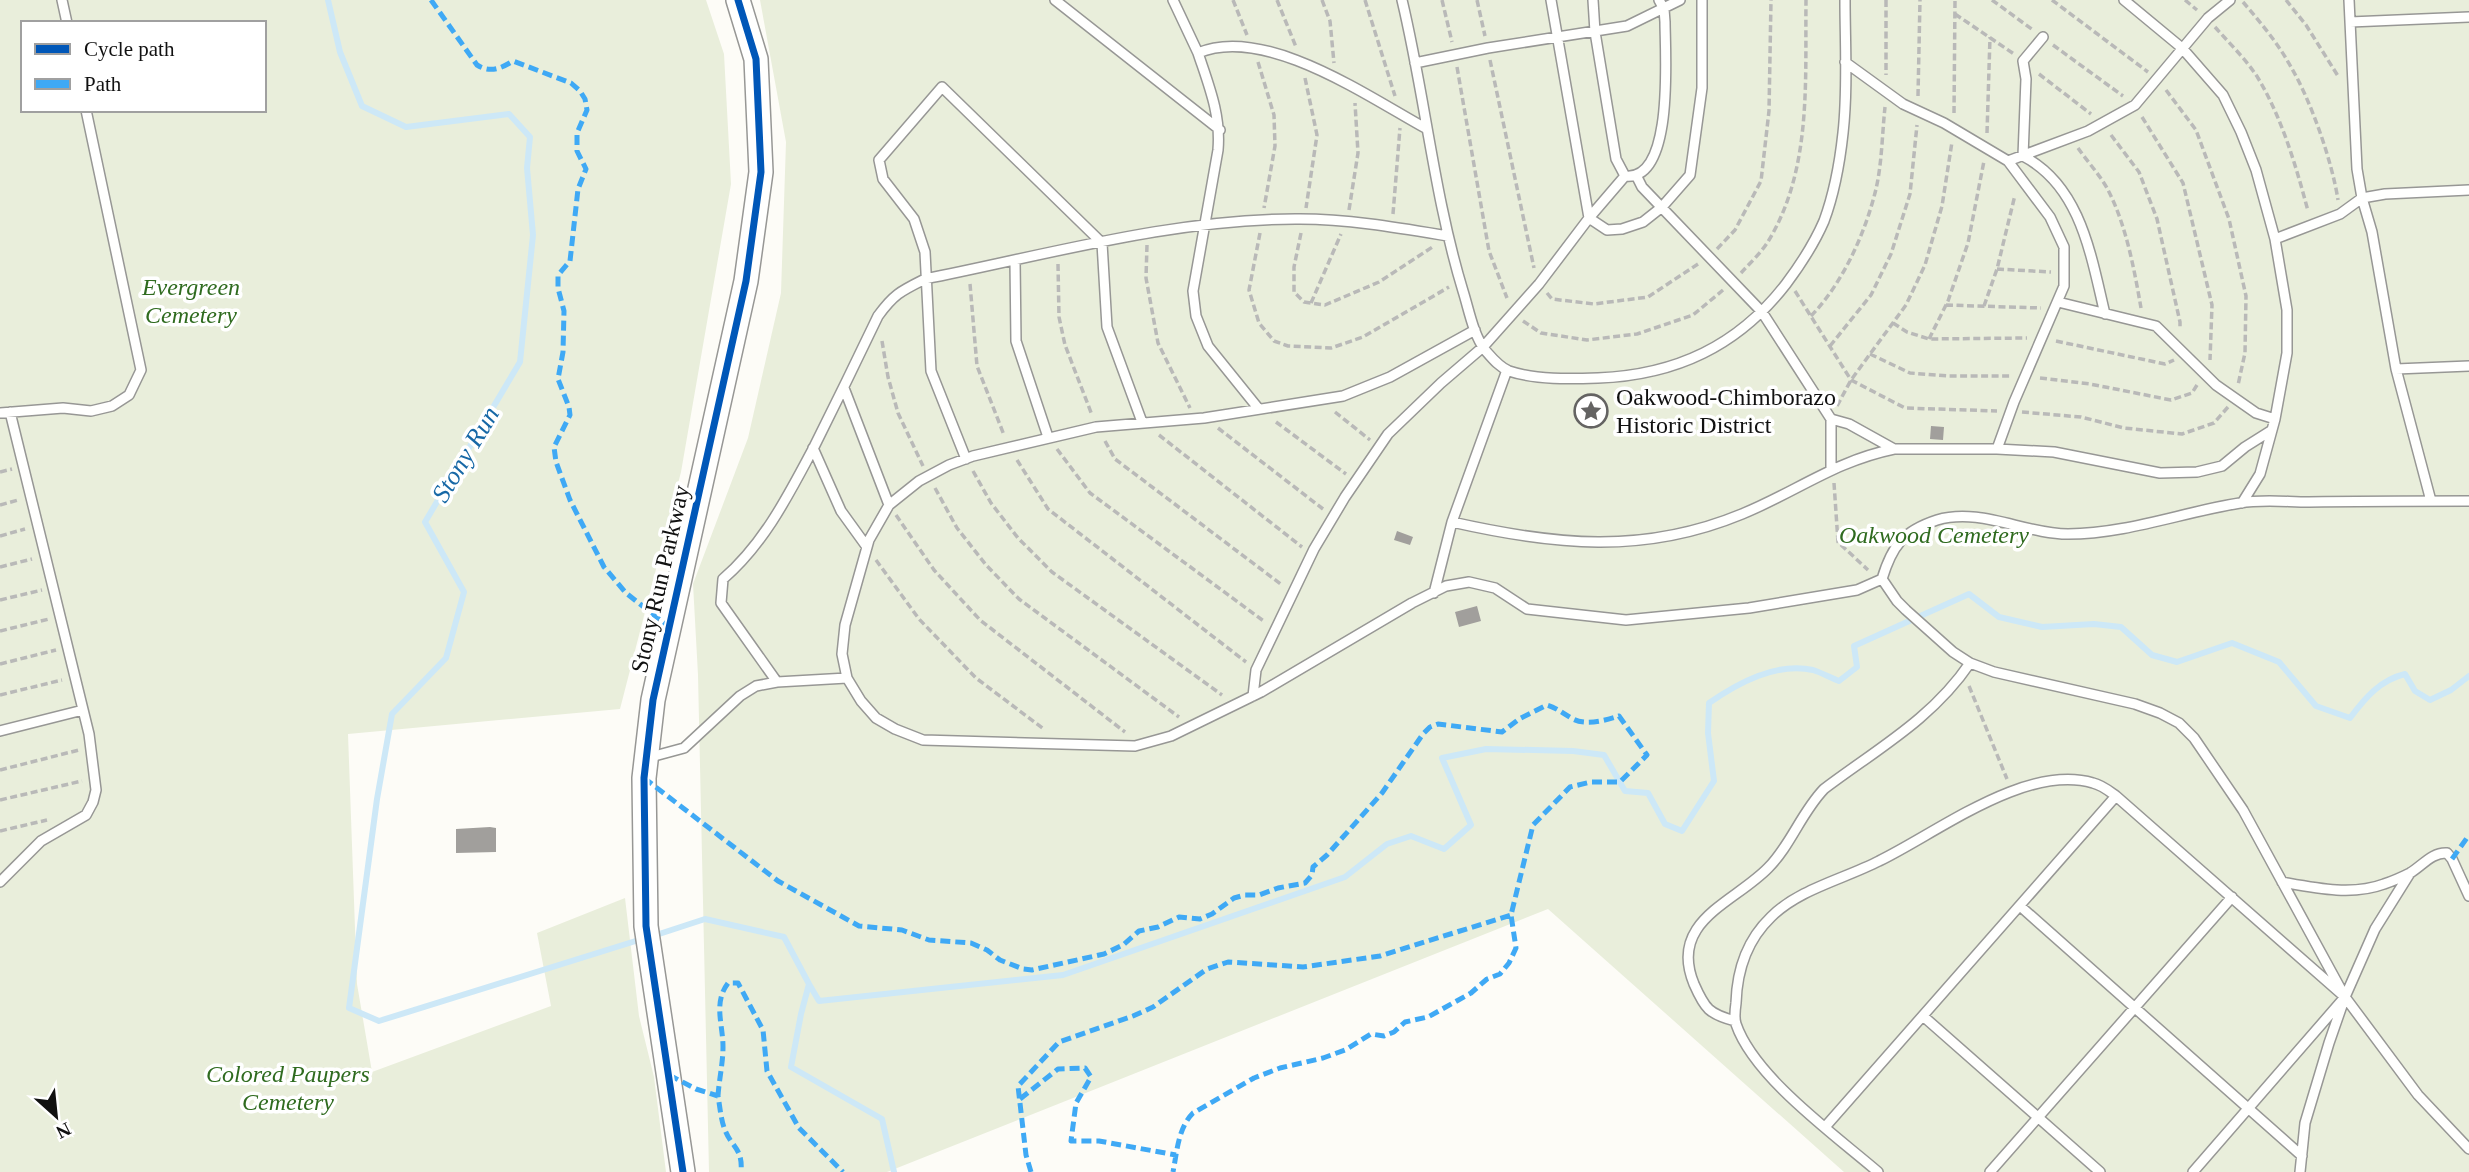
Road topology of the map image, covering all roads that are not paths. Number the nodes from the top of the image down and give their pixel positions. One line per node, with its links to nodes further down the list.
1 (62, 0): 16 (lane)
2 (738, 0): 76 (street, Stony Run Parkway)
3 (1055, 0): 27 (lane)
4 (1173, 0): 22 (lane)
5 (1402, 0): 24 (lane)
6 (1551, 0): 19 (lane)
7 (1593, 0): 18 (lane)
8 (1680, 0): 14 (lane)
9 (1702, 0): 33 (lane)
10 (1845, 0): 23 (lane)
11 (2124, 0): 21 (lane)
12 (2230, 0): 21 (lane)
13 (2349, 0): 17 (lane)
14 (1661, 4): 18 (lane); 30 (lane)
15 (2469, 17): 17 (lane)
16 (66, 21)
17 (2350, 22): 32 (lane)
18 (1595, 32): 19 (lane); 30 (lane)
19 (1559, 37): 24 (lane); 34 (lane)
20 (2043, 37): 28 (lane)
21 (2182, 48): 28 (lane); 37 (lane)
22 (1198, 53): 26 (lane); 27 (lane)
23 (1844, 62): 29 (lane); 42 (lane)
24 (1415, 63): 26 (lane)
25 (86, 112): 51 (lane)
26 (1427, 129): 36 (lane)
27 (1220, 130): 35 (lane)
28 (2023, 156): 29 (lane); 43 (lane)
29 (2008, 161): 41 (lane)
30 (1631, 176): 33 (lane); 34 (lane)
31 (2469, 190): 32 (lane)
32 (2362, 198): 37 (lane); 47 (lane)
33 (1662, 207): 34 (lane); 42 (lane)
34 (1589, 218): 45 (lane)
35 (1204, 224): 36 (lane); 38 (lane); 50 (lane)
36 (1448, 236): 44 (lane)
37 (2275, 239): 53 (lane)
38 (1102, 243): 39 (lane); 40 (lane); 54 (lane)
39 (1015, 261): 40 (lane); 56 (lane)
40 (925, 279): 49 (lane); 60 (lane)
41 (2057, 305): 43 (lane); 59 (lane)
42 (1762, 312): 48 (lane); 52 (lane)
43 (2105, 314): 53 (lane)
44 (1475, 330): 45 (lane); 50 (lane)
45 (1483, 347): 48 (lane); 73 (lane)
46 (2469, 366): 47 (lane)
47 (2396, 369): 62 (lane)
48 (1507, 370): 66 (lane)
49 (844, 388): 57 (lane); 65 (lane)
50 (1258, 408): 54 (lane)
51 (5, 413): 74 (lane)
52 (1832, 419): 58 (lane); 61 (lane)
53 (2275, 419): 55 (lane)
54 (1142, 422): 56 (lane)
55 (2272, 430): 59 (lane); 64 (lane)
56 (1048, 437): 60 (lane)
57 (813, 448): 67 (lane); 72 (lane)
58 (1894, 449): 59 (lane); 61 (lane)
59 (1997, 449)
60 (966, 459): 65 (lane)
61 (1832, 472): 66 (lane)
62 (2431, 501): 63 (lane); 64 (lane)
63 (2469, 501)
64 (2242, 503): 68 (lane)
65 (889, 505): 67 (lane)
66 (1452, 522): 69 (lane)
67 (867, 547): 71 (lane)
68 (1882, 579): 69 (lane); 70 (lane)
69 (1434, 593): 73 (lane)
70 (1970, 663): 80 (lane); 87 (lane)
71 (847, 678): 72 (lane); 73 (lane)
72 (777, 682): 76 (lane)
73 (1253, 696)
74 (83, 710): 75 (lane); 79 (lane)
75 (0, 731)
76 (646, 758): 93 (street, Stony Run Parkway)
77 (2116, 796): 82 (lane); 83 (lane); 87 (lane)
78 (2410, 873): 80 (lane); 81 (lane); 84 (lane)
79 (0, 882)
80 (2282, 882): 84 (lane)
81 (2469, 896)
82 (2232, 897): 84 (lane); 85 (lane)
83 (2020, 906): 85 (lane); 86 (lane)
84 (2345, 998): 88 (lane); 91 (lane); 92 (lane)
85 (2135, 1007): 88 (lane); 89 (lane)
86 (1923, 1016): 89 (lane); 90 (lane)
87 (1735, 1021): 90 (lane)
88 (2249, 1109): 92 (lane); 97 (lane)
89 (2037, 1118): 95 (lane); 96 (lane)
90 (1825, 1127): 94 (lane)
91 (2469, 1149)
92 (2302, 1156): 98 (lane)
93 (683, 1172)
94 (1878, 1172)
95 (1990, 1172)
96 (2100, 1172)
97 (2193, 1172)
98 (2300, 1172)

